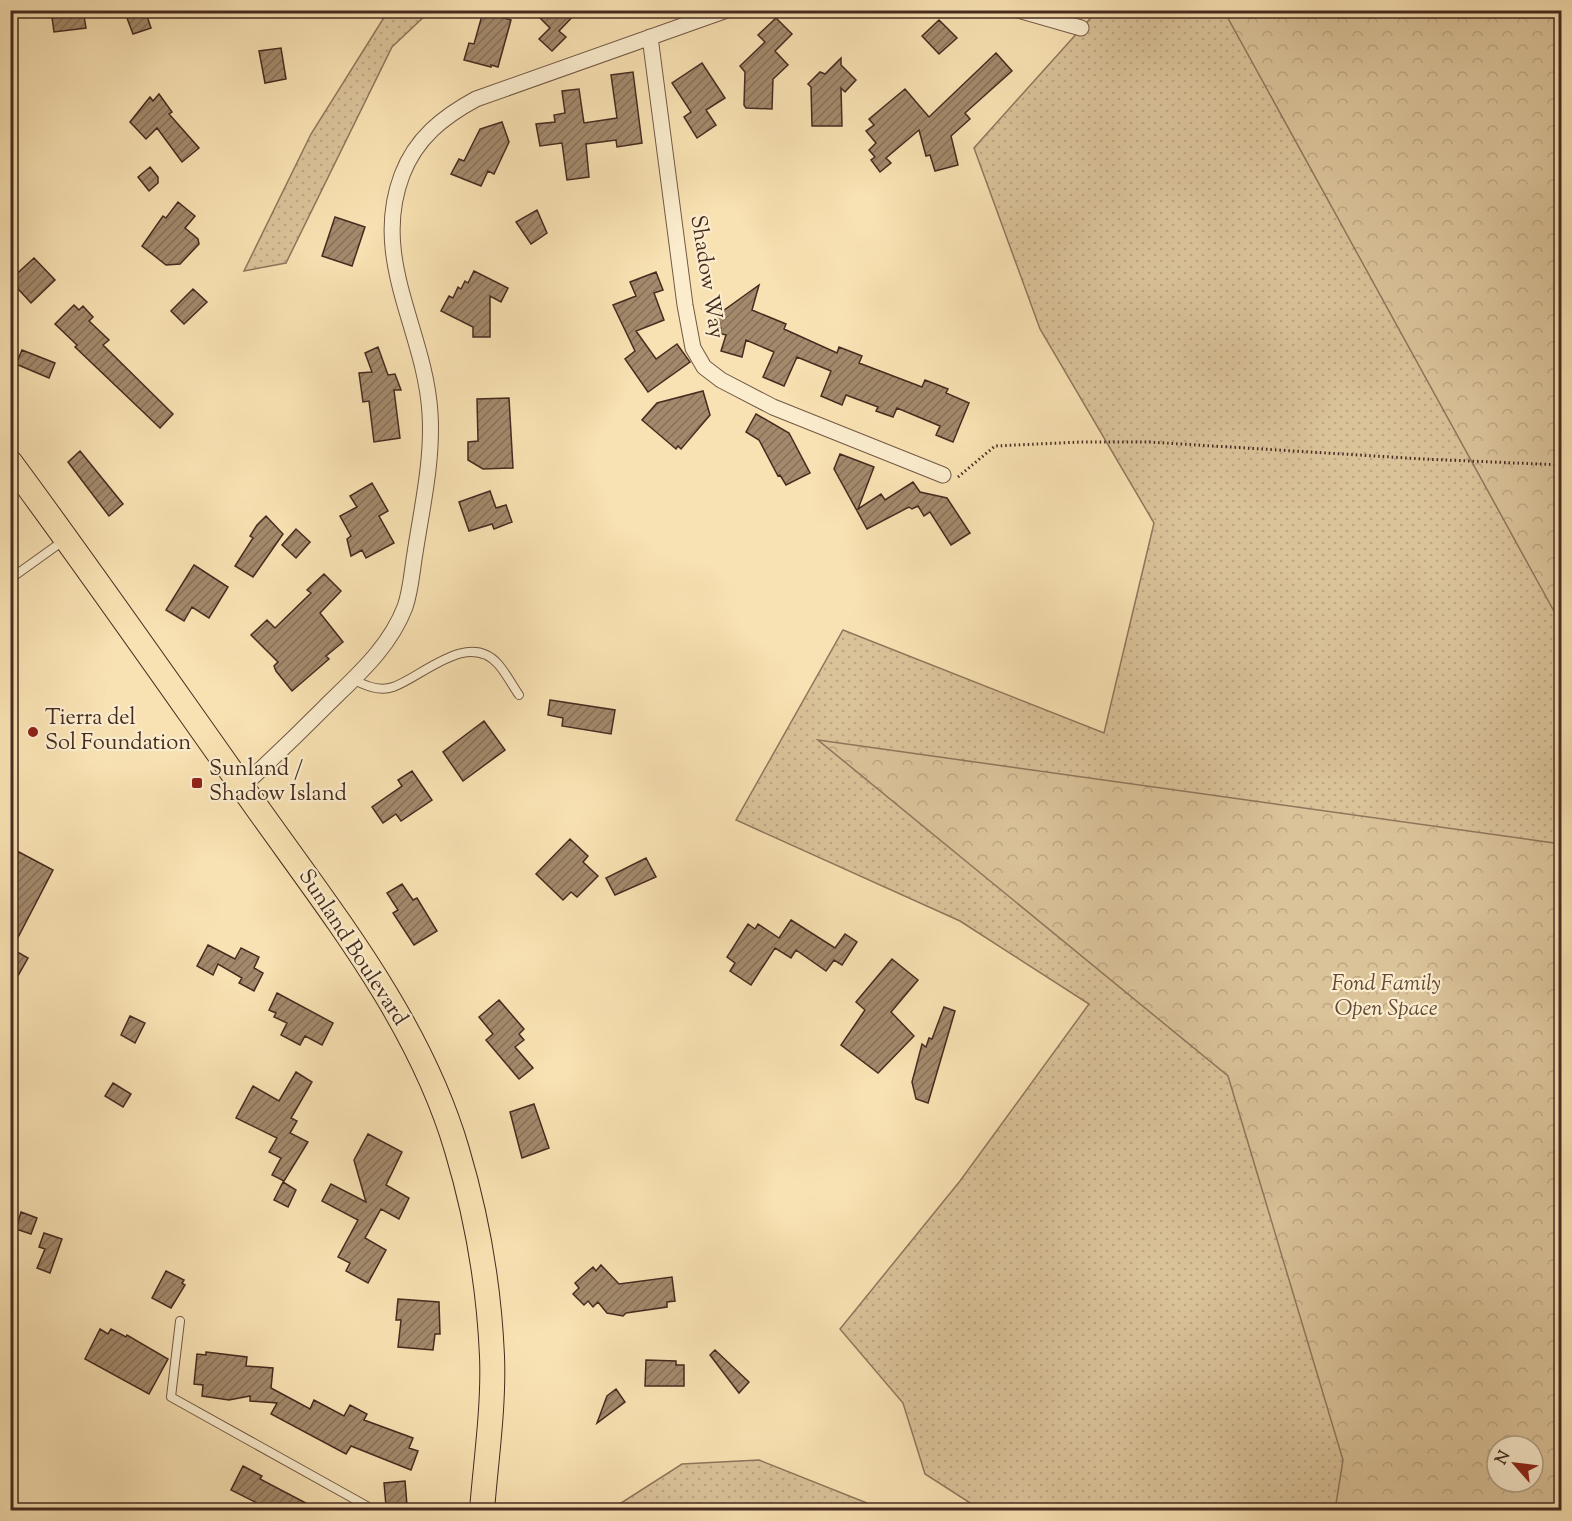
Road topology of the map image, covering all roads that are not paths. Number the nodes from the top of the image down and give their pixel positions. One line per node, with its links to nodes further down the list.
1 (727, 10): 4 (street)
2 (1018, 10): 3 (street)
3 (1081, 28)
4 (650, 38): 6 (street, Shadow Way); 9 (street)
5 (10, 462): 7 (main road, Sunland Boulevard)
6 (943, 475)
7 (67, 538): 8 (lane); 11 (main road, Sunland Boulevard)
8 (10, 579)
9 (353, 679): 10 (lane); 11 (street)
10 (519, 695)
11 (243, 788): 14 (main road, Sunland Boulevard)
12 (180, 1321): 13 (lane)
13 (374, 1510)
14 (482, 1510)

